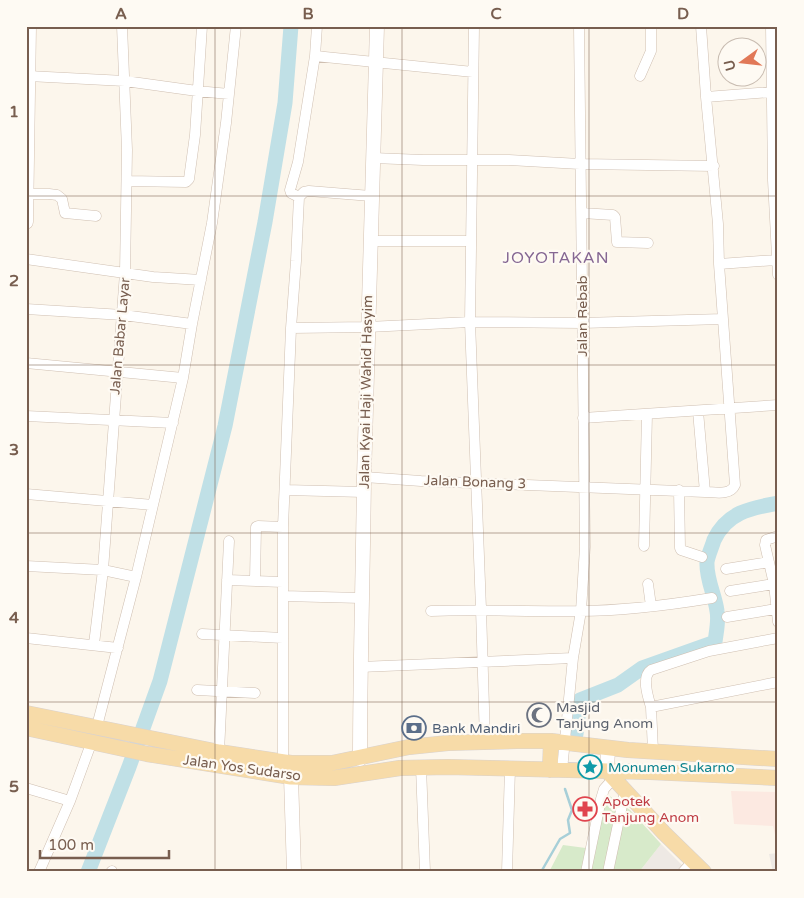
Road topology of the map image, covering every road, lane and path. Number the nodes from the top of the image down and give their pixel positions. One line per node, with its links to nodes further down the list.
1 (28, 26): 12 (main road)
2 (122, 26): 18 (street, Jalan Babar Layar)
3 (202, 26): 19 (street)
4 (236, 26): 21 (street)
5 (317, 26): 13 (street)
6 (377, 26): 14 (main road, Jalan Kyai Haji Wahid Hasyim)
7 (474, 26): 15 (street)
8 (579, 26): 25 (street, Jalan Rebab)
9 (651, 26): 17 (street)
10 (701, 26): 22 (street)
11 (771, 26): 20 (street)
12 (27, 46): 16 (main road)
13 (314, 56): 14 (street); 31 (street)
14 (375, 63): 15 (street); 23 (main road, Jalan Kyai Haji Wahid Hasyim)
15 (473, 72): 24 (street)
16 (28, 76): 18 (street); 27 (main road)
17 (640, 76)
18 (124, 81): 19 (street); 28 (street, Jalan Babar Layar)
19 (197, 91): 21 (street); 28 (street)
20 (772, 92): 22 (street); 39 (street)
21 (229, 94): 43 (street)
22 (706, 97): 26 (street)
23 (373, 158): 24 (street); 30 (main road, Jalan Kyai Haji Wahid Hasyim)
24 (472, 160): 25 (street); 36 (street)
25 (580, 164): 26 (street); 32 (street, Jalan Rebab)
26 (714, 166): 40 (street)
27 (27, 167): 29 (main road)
28 (127, 182): 41 (street, Jalan Babar Layar)
29 (28, 194): 33 (street); 34 (main road)
30 (371, 196): 31 (street); 35 (main road, Jalan Kyai Haji Wahid Hasyim)
31 (299, 197): 51 (street)
32 (582, 213): 37 (street); 48 (street, Jalan Rebab)
33 (96, 216)
34 (26, 222)
35 (370, 241): 36 (street); 50 (main road, Jalan Kyai Haji Wahid Hasyim)
36 (470, 241): 47 (street)
37 (648, 243)
38 (26, 259): 41 (street)
39 (776, 260): 40 (street); 42 (street)
40 (719, 264): 46 (street)
41 (125, 273): 43 (street); 45 (street, Jalan Babar Layar)
42 (778, 275)
43 (201, 280): 49 (street)
44 (26, 309): 45 (street)
45 (122, 315): 49 (street); 53 (street, Jalan Babar Layar)
46 (723, 319): 48 (street); 56 (street)
47 (470, 322): 48 (street); 50 (street); 64 (street)
48 (582, 323): 60 (street, Jalan Rebab)
49 (192, 324): 54 (street)
50 (368, 327): 51 (street); 63 (main road, Jalan Kyai Haji Wahid Hasyim)
51 (291, 328): 67 (street)
52 (26, 363): 53 (street)
53 (117, 372): 54 (street); 61 (street, Jalan Babar Layar)
54 (183, 378): 62 (street)
55 (778, 405): 56 (street)
56 (729, 408): 57 (street); 70 (street, Jalan Bonang 3)
57 (698, 411): 58 (street); 70 (street)
58 (647, 414): 60 (street); 66 (street)
59 (26, 416): 61 (street)
60 (583, 418): 65 (street, Jalan Rebab)
61 (113, 421): 62 (street); 72 (street, Jalan Babar Layar)
62 (173, 424): 73 (street)
63 (364, 477): 64 (street, Jalan Bonang 3); 69 (main road, Jalan Kyai Haji Wahid Hasyim)
64 (476, 482): 65 (street, Jalan Bonang 3); 94 (street)
65 (585, 486): 66 (street, Jalan Bonang 3); 97 (street, Jalan Rebab)
66 (646, 489): 68 (street, Jalan Bonang 3); 77 (street)
67 (285, 490): 69 (street); 74 (street)
68 (679, 490): 70 (street, Jalan Bonang 3); 78 (street)
69 (364, 492): 91 (main road, Jalan Kyai Haji Wahid Hasyim)
70 (705, 492)
71 (26, 494): 72 (street)
72 (107, 500): 73 (street); 82 (street, Jalan Babar Layar)
73 (153, 505): 83 (street)
74 (283, 527): 85 (street); 86 (street)
75 (778, 536): 79 (street)
76 (229, 541): 84 (street)
77 (644, 546)
78 (702, 557)
79 (769, 562): 81 (street); 88 (street)
80 (26, 566): 82 (street)
81 (726, 569)
82 (103, 570): 83 (street); 105 (street, Jalan Babar Layar)
83 (136, 577): 106 (street)
84 (226, 580): 85 (street); 101 (street)
85 (255, 580): 86 (street)
86 (283, 582): 90 (street)
87 (648, 584): 93 (street)
88 (774, 584): 89 (street); 95 (street)
89 (730, 591)
90 (283, 596): 91 (street); 103 (street)
91 (361, 598): 109 (main road, Jalan Kyai Haji Wahid Hasyim)
92 (712, 598): 93 (street)
93 (651, 606): 97 (street)
94 (482, 609): 96 (street); 97 (street); 108 (street)
95 (776, 610): 98 (street); 99 (street)
96 (430, 611)
97 (581, 611): 107 (street, Jalan Rebab)
98 (727, 617)
99 (778, 622)
100 (202, 634): 101 (street)
101 (224, 635): 103 (street); 112 (street)
102 (26, 638): 105 (street)
103 (283, 638): 126 (street)
104 (778, 638): 114 (street)
105 (94, 644): 106 (street)
106 (118, 648): 116 (street)
107 (573, 658): 108 (street); 120 (street, Jalan Rebab)
108 (482, 661): 109 (street); 119 (street)
109 (360, 667): 124 (main road, Jalan Kyai Haji Wahid Hasyim)
110 (778, 682): 114 (street)
111 (197, 690): 112 (street)
112 (222, 690): 113 (street); 123 (street)
113 (255, 693)
114 (651, 707): 122 (street)
115 (26, 713): 116 (main road)
116 (97, 726): 123 (main road)
117 (26, 728): 118 (main road, Jalan Yos Sudarso)
118 (92, 741): 131 (main road, Jalan Yos Sudarso); 135 (street)
119 (485, 741): 120 (main road); 124 (main road)
120 (568, 743): 121 (main road); 129 (main road)
121 (608, 748): 122 (main road); 130 (main road)
122 (654, 751): 125 (main road)
123 (219, 752): 126 (main road)
124 (360, 758): 126 (main road)
125 (778, 759)
126 (282, 762)
127 (421, 767): 128 (main road, Jalan Yos Sudarso); 131 (main road, Jalan Yos Sudarso); 139 (street)
128 (510, 768): 129 (main road, Jalan Yos Sudarso); 140 (street)
129 (563, 770): 130 (main road, Jalan Yos Sudarso)
130 (610, 775): 132 (main road, Jalan Yos Sudarso); 134 (main road); 141 (street)
131 (292, 778): 138 (main road)
132 (778, 778)
133 (26, 788): 135 (street)
134 (625, 791): 136 (main road); 142 (street)
135 (70, 801): 137 (street)
136 (693, 868)
137 (39, 872)
138 (294, 872)
139 (425, 872)
140 (507, 872)
141 (586, 872)
142 (608, 872)

